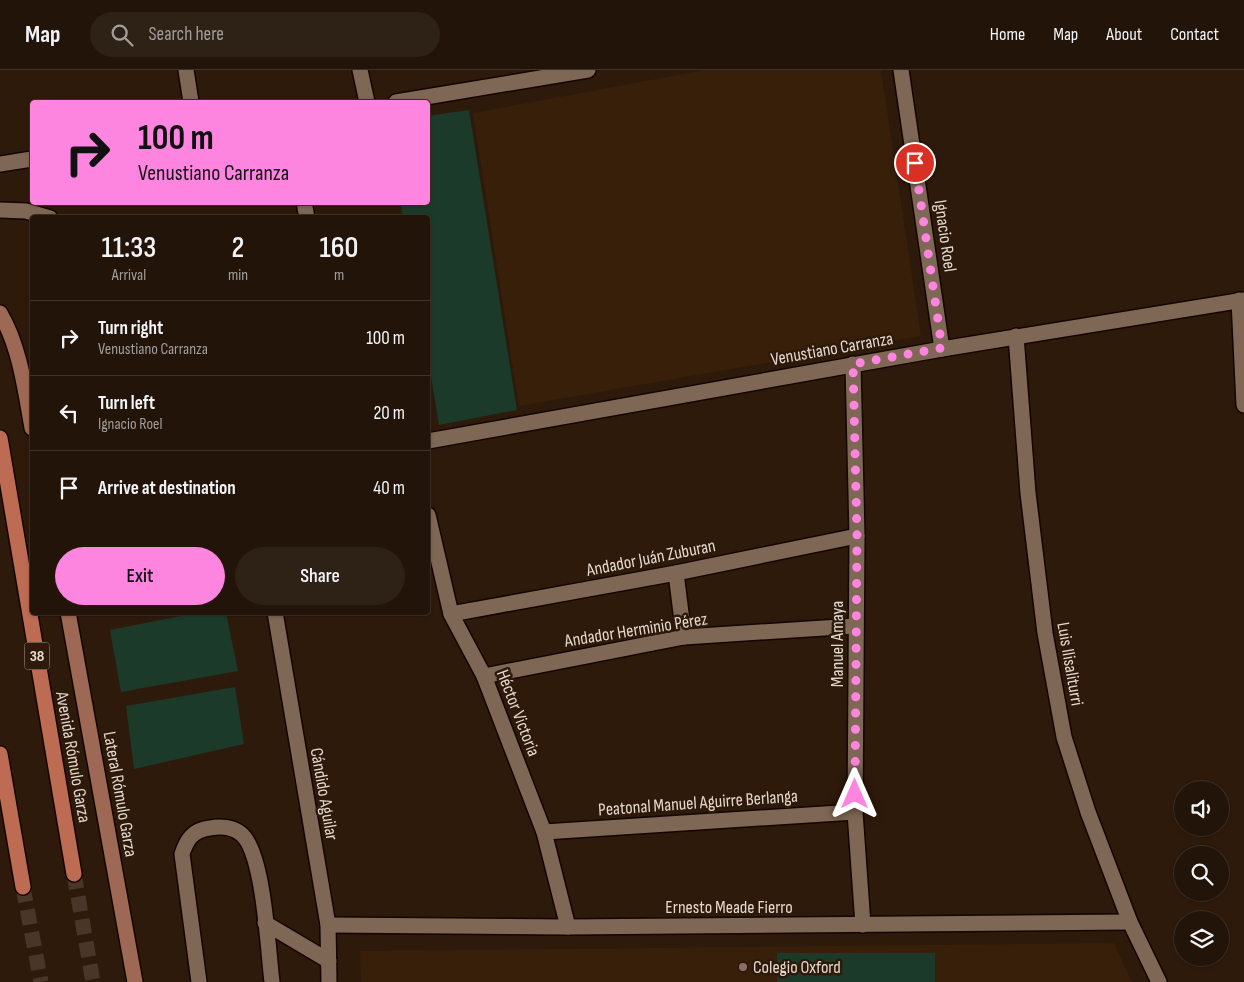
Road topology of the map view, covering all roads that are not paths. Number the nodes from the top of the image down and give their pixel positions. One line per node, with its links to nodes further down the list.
1 (186, 70): 5 (street)
2 (360, 70): 6 (street)
3 (588, 70): 7 (street)
4 (901, 70): 15 (street, Ignacio Roel)
5 (191, 100)
6 (366, 100)
7 (408, 100)
8 (30, 159): 9 (street)
9 (0, 164)
10 (0, 210): 11 (street)
11 (40, 215)
12 (1241, 300): 14 (street, Venustiano Carranza); 17 (street)
13 (0, 313): 18 (street)
14 (1016, 336): 15 (street, Venustiano Carranza); 37 (street, Luis Ilisaliturri)
15 (942, 348): 16 (street, Venustiano Carranza)
16 (853, 364): 20 (street, Venustiano Carranza); 22 (street, Manuel Amaya)
17 (1244, 405)
18 (30, 418)
19 (0, 438): 26 (main road, Avenida Rómulo Garza / 38)
20 (430, 441)
21 (430, 524): 24 (street, Héctor Victoria)
22 (857, 536): 23 (street, Andador Juán Zuburan); 29 (street, Manuel Amaya)
23 (676, 573): 24 (street, Andador Juán Zuburan); 30 (street)
24 (451, 614): 31 (street, Héctor Victoria)
25 (30, 615): 35 (main road, Avenida Rómulo Garza / 38)
26 (30, 615)
27 (69, 615): 43 (street, Lateral Rómulo Garza)
28 (276, 615): 39 (street, Cándido Aguilar)
29 (855, 626): 30 (street, Andador Herminio Pérez); 33 (street, Manuel Amaya)
30 (684, 637): 31 (street, Andador Herminio Pérez)
31 (484, 676): 34 (street, Héctor Victoria)
32 (0, 754): 36 (main road)
33 (855, 812): 34 (street, Peatonal Manuel Aguirre Berlanga); 40 (street, Manuel Amaya)
34 (544, 832): 41 (street, Héctor Victoria)
35 (74, 874)
36 (23, 887)
37 (1130, 922): 40 (street, Ernesto Meade Fierro); 47 (street, Luis Ilisaliturri)
38 (265, 923): 42 (street); 44 (street); 45 (street)
39 (328, 925): 41 (street, Ernesto Meade Fierro); 42 (street, Cándido Aguilar)
40 (864, 925): 41 (street, Ernesto Meade Fierro)
41 (568, 927)
42 (328, 962): 46 (street, Cándido Aguilar)
43 (135, 982)
44 (199, 982)
45 (272, 982)
46 (329, 982)
47 (1159, 982)

